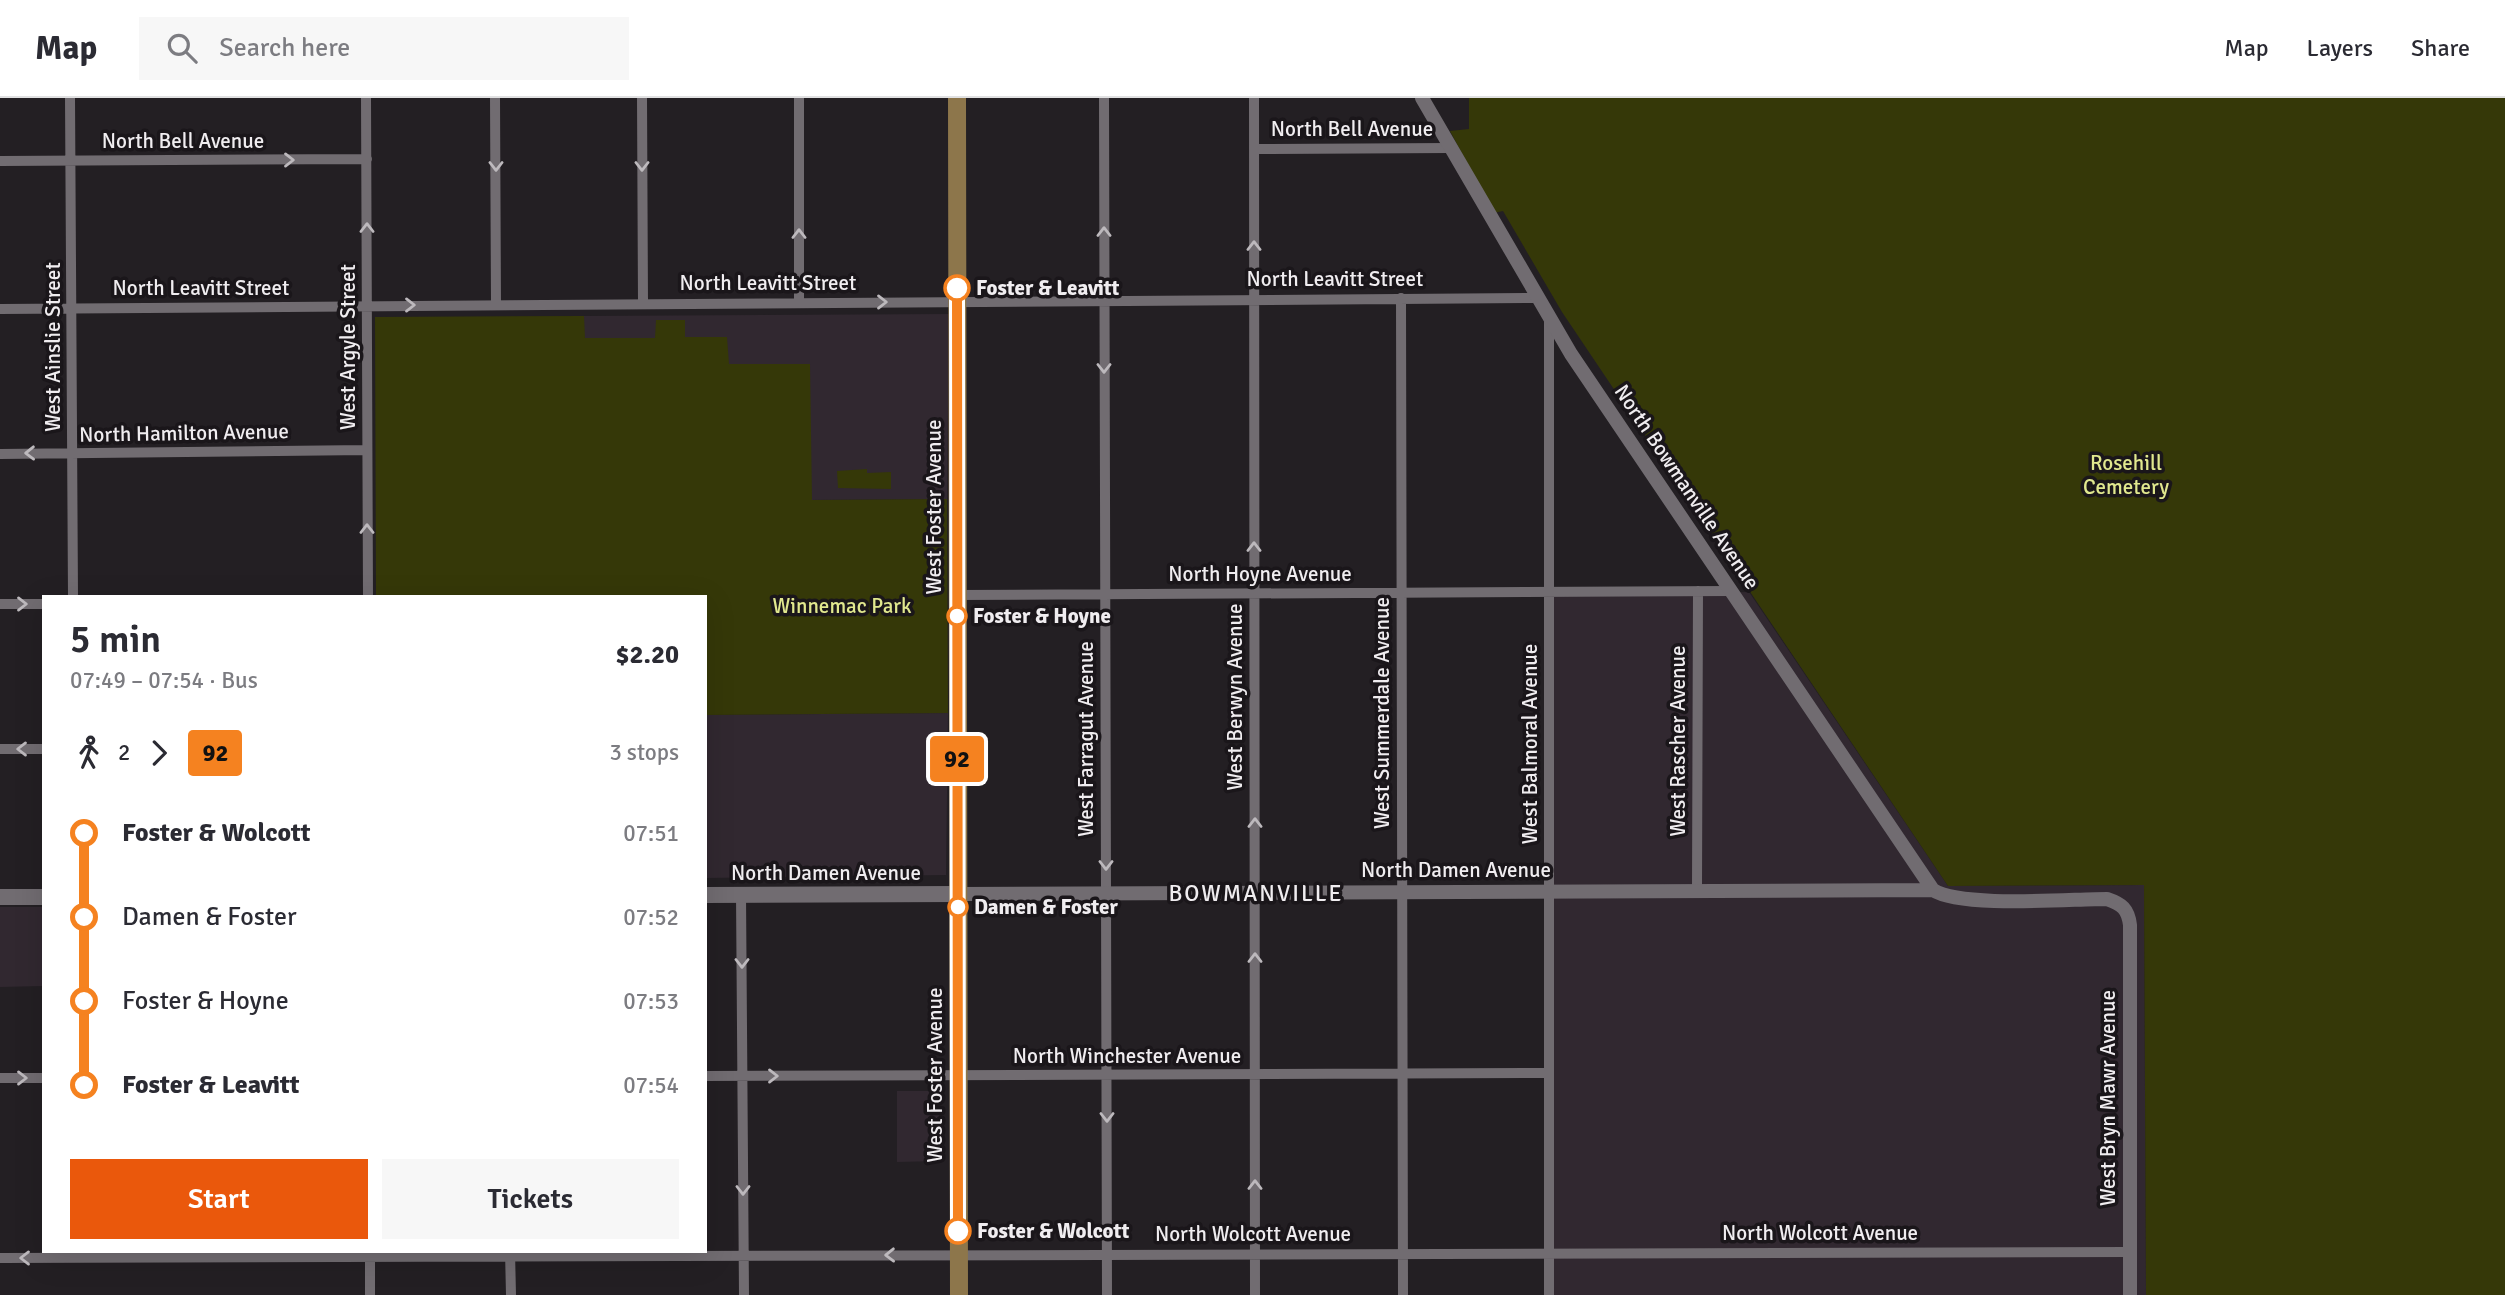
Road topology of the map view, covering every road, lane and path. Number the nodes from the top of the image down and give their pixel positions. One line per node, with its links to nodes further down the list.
1 (70, 98): 13 (street, West Ainslie Street)
2 (366, 98): 12 (street, West Argyle Street)
3 (495, 98): 22 (street, one-way to 22)
4 (642, 98): 21 (street, one-way to 21)
5 (799, 98): 20 (street, one-way to 5)
6 (957, 98): 19 (main road, West Foster Avenue)
7 (1104, 98): 18 (street, West Farragut Avenue, one-way to 7)
8 (1254, 98): 11 (street, West Berwyn Avenue)
9 (1422, 98): 10 (street, North Bowmanville Avenue)
10 (1450, 148): 11 (street, North Bell Avenue); 16 (street, North Bowmanville Avenue)
11 (1254, 149): 17 (street, West Berwyn Avenue, one-way to 11)
12 (367, 159): 13 (street, North Bell Avenue, one-way to 12); 23 (street, West Argyle Street, one-way to 12)
13 (71, 160): 14 (street, North Bell Avenue); 24 (street, West Ainslie Street)
14 (0, 161)
15 (1401, 298): 16 (street, North Leavitt Street); 17 (street, North Leavitt Street); 33 (street, West Summerdale Avenue)
16 (1536, 298): 26 (street, North Bowmanville Avenue)
17 (1254, 299): 18 (street, North Leavitt Street); 35 (street, West Berwyn Avenue, one-way to 17)
18 (1104, 300): 19 (street, North Leavitt Street); 34 (street, West Farragut Avenue, one-way to 34)
19 (957, 301): 20 (street, North Leavitt Street, one-way to 19); 38 (main road, West Foster Avenue)
20 (799, 302): 21 (street, North Leavitt Street)
21 (643, 303): 22 (street, North Leavitt Street)
22 (496, 305): 23 (street, North Leavitt Street, one-way to 22)
23 (367, 306): 24 (street, North Leavitt Street); 27 (street, West Argyle Street)
24 (72, 308): 25 (street, North Leavitt Street); 29 (street, West Ainslie Street)
25 (0, 309)
26 (1549, 319): 31 (street, North Bowmanville Avenue); 32 (street, West Balmoral Avenue)
27 (367, 450): 29 (street, North Hamilton Avenue); 37 (street, West Argyle Street, one-way to 27)
28 (0, 453): 29 (street, North Hamilton Avenue, one-way to 28)
29 (72, 453): 36 (street, West Ainslie Street)
30 (1698, 591): 31 (street, North Hoyne Avenue); 32 (street, North Hoyne Avenue); 43 (street, West Rascher Avenue)
31 (1731, 591): 44 (street, North Bowmanville Avenue)
32 (1549, 592): 33 (street, North Hoyne Avenue); 46 (street, West Balmoral Avenue)
33 (1401, 593): 35 (street, North Hoyne Avenue); 45 (street, West Summerdale Avenue)
34 (1105, 594): 35 (street, North Hoyne Avenue); 38 (street, North Hoyne Avenue); 48 (street, West Farragut Avenue, one-way to 48)
35 (1255, 594): 47 (street, West Berwyn Avenue, one-way to 35)
36 (73, 595)
37 (368, 595)
38 (957, 595): 50 (main road, West Foster Avenue)
39 (0, 604): 40 (street, one-way to 40)
40 (42, 604)
41 (0, 749): 42 (street, one-way to 41)
42 (42, 749)
43 (1697, 890): 44 (street, North Damen Avenue); 46 (street, North Damen Avenue)
44 (1933, 890): 54 (street, North Damen Avenue)
45 (1402, 891): 46 (street, North Damen Avenue); 47 (street, North Damen Avenue); 57 (street, West Summerdale Avenue)
46 (1549, 891): 55 (street, West Balmoral Avenue)
47 (1255, 892): 48 (street, North Damen Avenue); 56 (street, West Berwyn Avenue, one-way to 47)
48 (1106, 893): 50 (street, North Damen Avenue); 58 (street, West Farragut Avenue)
49 (741, 894): 50 (main road, North Damen Avenue); 51 (main road, North Damen Avenue); 60 (street, one-way to 60)
50 (958, 894): 61 (main road, West Foster Avenue)
51 (707, 895)
52 (0, 897): 53 (main road)
53 (42, 897)
54 (2120, 904): 64 (street, West Bryn Mawr Avenue)
55 (1549, 1073): 57 (street, North Winchester Avenue); 66 (street, West Balmoral Avenue)
56 (1255, 1074): 57 (street, North Winchester Avenue); 58 (street, North Winchester Avenue); 72 (street, West Berwyn Avenue, one-way to 56)
57 (1403, 1074): 65 (street, West Summerdale Avenue)
58 (1107, 1075): 61 (street, North Winchester Avenue); 71 (street, West Farragut Avenue, one-way to 71)
59 (707, 1076): 60 (street, North Winchester Avenue)
60 (742, 1076): 61 (street, North Winchester Avenue, one-way to 61); 73 (street, one-way to 73)
61 (958, 1076): 70 (main road, West Foster Avenue)
62 (42, 1078): 63 (street, one-way to 62)
63 (0, 1079)
64 (2129, 1252): 66 (street, North Wolcott Avenue); 83 (street, West Bryn Mawr Avenue)
65 (1403, 1253): 66 (street, North Wolcott Avenue); 72 (street, North Wolcott Avenue); 81 (street, West Summerdale Avenue)
66 (1549, 1253): 82 (street, West Balmoral Avenue)
67 (73, 1254): 68 (street, North Wolcott Avenue); 74 (street, North Wolcott Avenue, one-way to 74)
68 (370, 1254): 69 (street, North Wolcott Avenue); 75 (street)
69 (510, 1254): 73 (street, North Wolcott Avenue); 76 (street)
70 (958, 1254): 71 (street, North Wolcott Avenue); 73 (street, North Wolcott Avenue, one-way to 73); 78 (main road, West Foster Avenue)
71 (1108, 1254): 72 (street, North Wolcott Avenue); 79 (street, West Farragut Avenue)
72 (1256, 1254): 80 (street, West Berwyn Avenue)
73 (743, 1256): 77 (street)
74 (0, 1258)
75 (370, 1295)
76 (511, 1295)
77 (744, 1295)
78 (958, 1295)
79 (1108, 1295)
80 (1255, 1295)
81 (1403, 1295)
82 (1549, 1295)
83 (2130, 1295)

